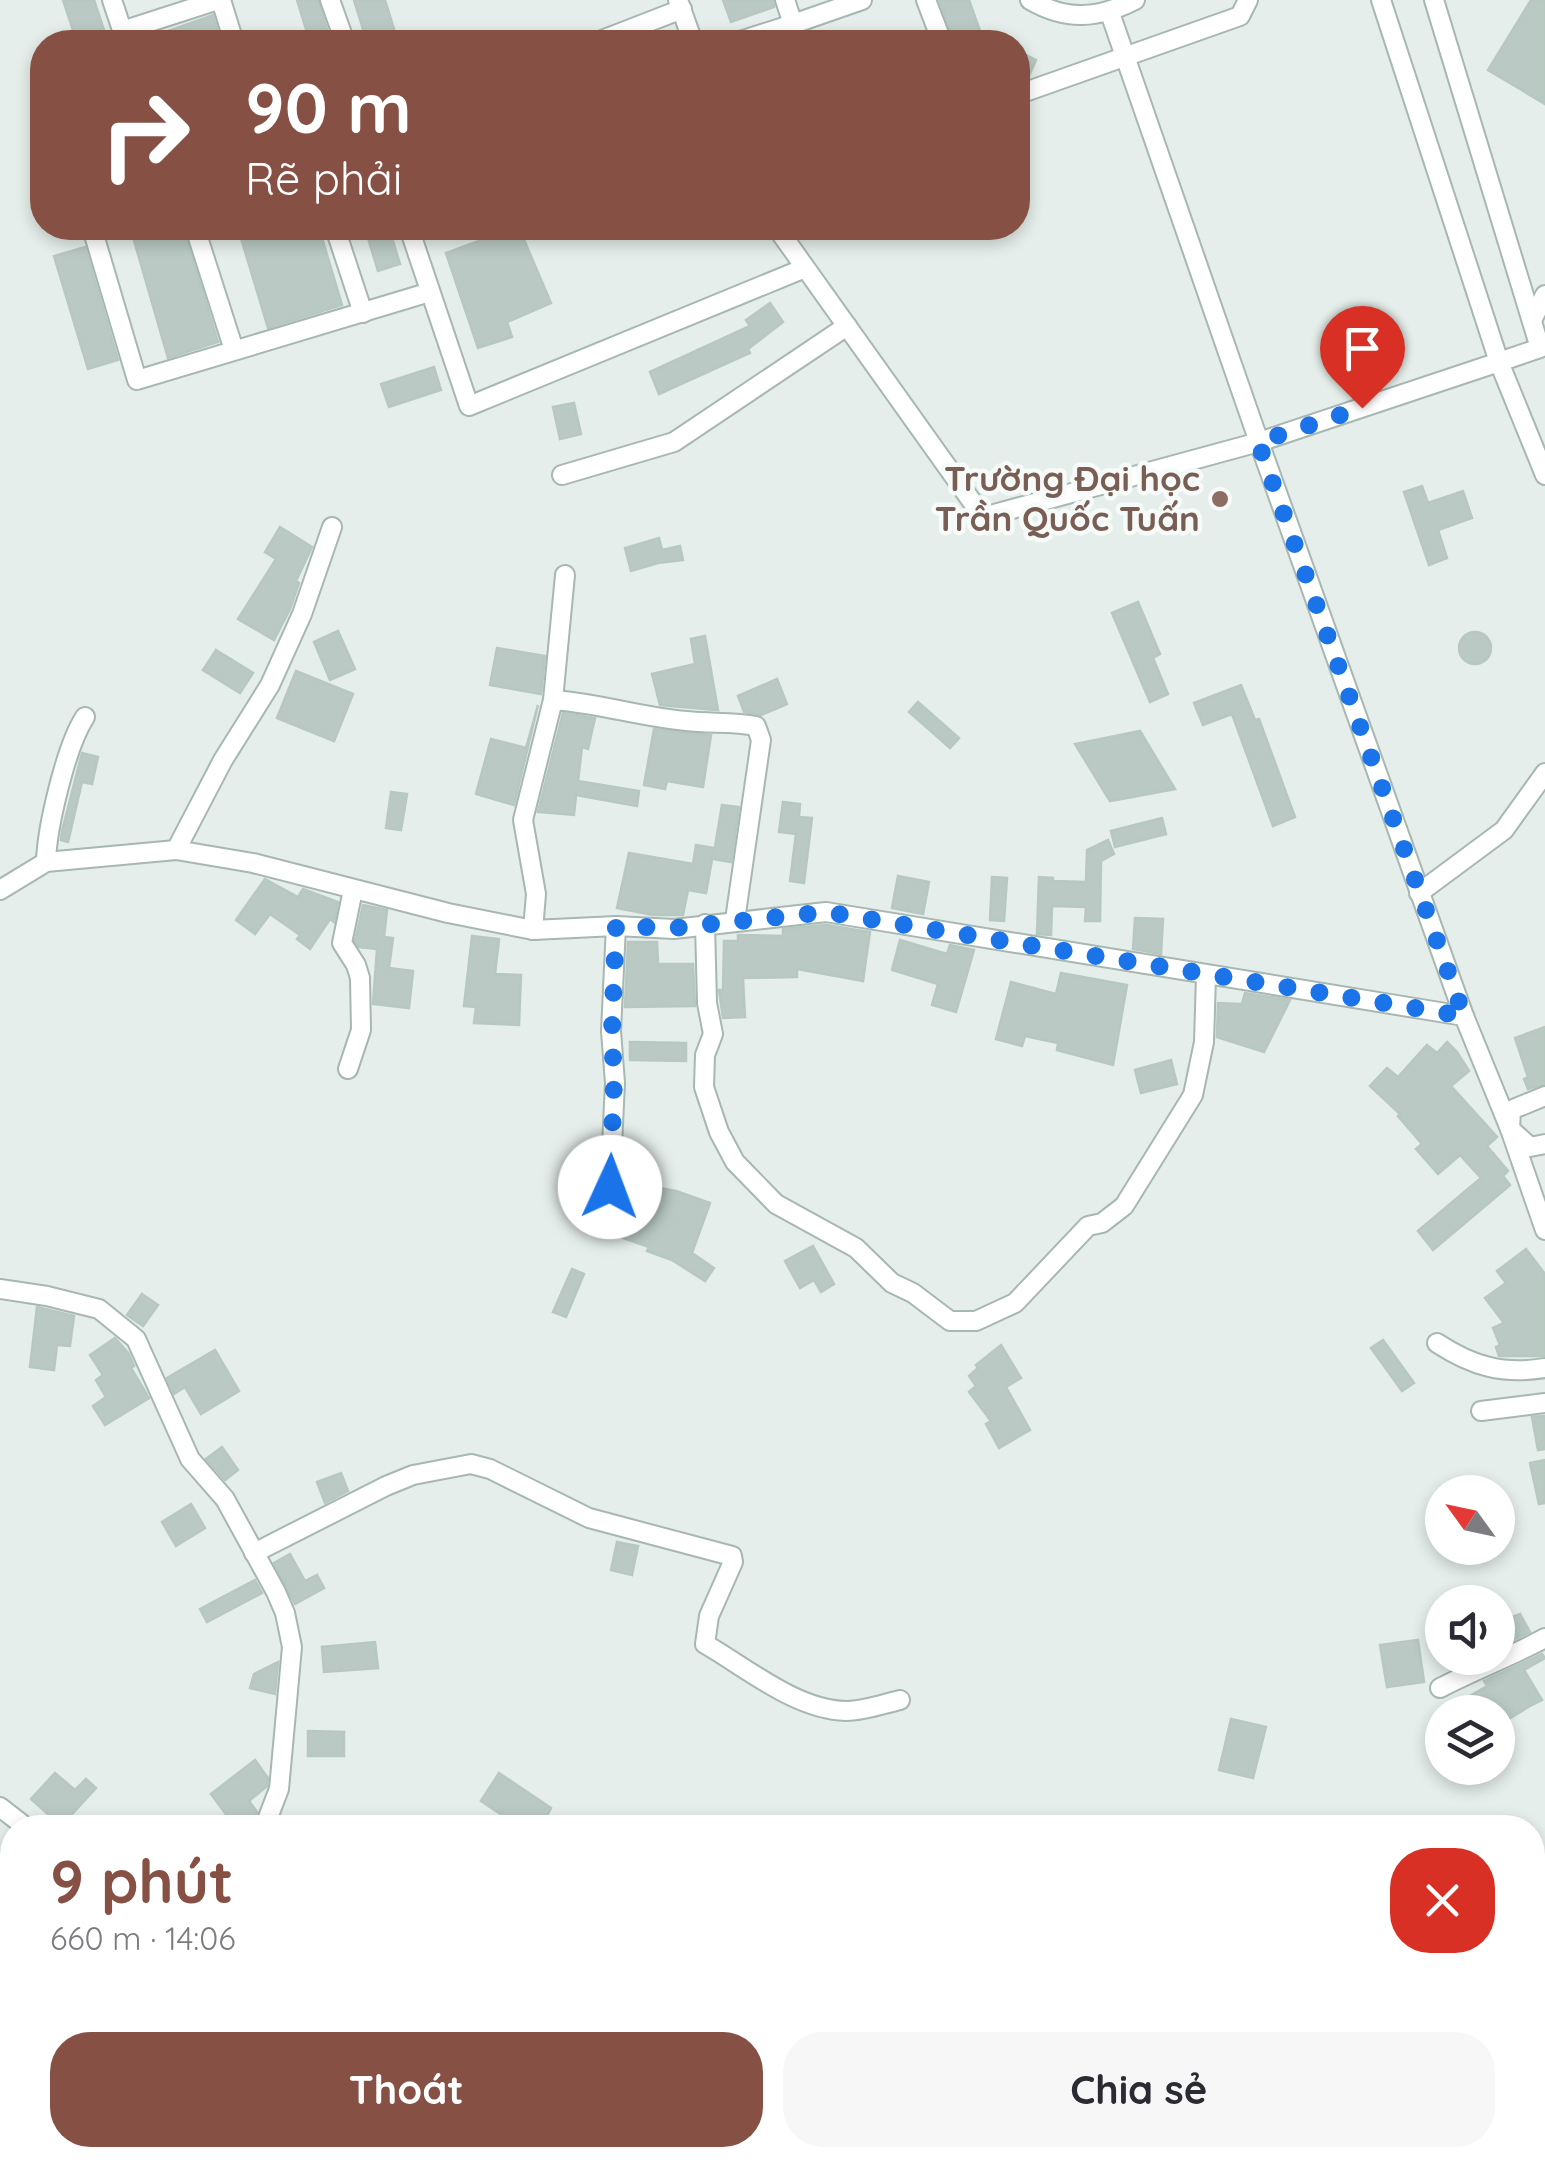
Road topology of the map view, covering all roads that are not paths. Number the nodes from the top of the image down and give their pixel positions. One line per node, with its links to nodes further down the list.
1 (112, 0): 15 (street)
2 (219, 0): 16 (street); 17 (street)
3 (330, 0): 18 (street)
4 (785, 0): 14 (street)
5 (862, 0): 14 (street)
6 (926, 0): 22 (street)
7 (1030, 0): 13 (street)
8 (1136, 0): 13 (street)
9 (1248, 0): 23 (street)
10 (1381, 0): 38 (street)
11 (1434, 0): 34 (street)
12 (680, 4): 19 (street); 20 (street)
13 (1110, 13): 23 (street)
14 (793, 24): 21 (street)
15 (122, 30)
16 (142, 30)
17 (230, 30)
18 (341, 30)
19 (623, 30)
20 (689, 30)
21 (774, 30)
22 (937, 30)
23 (1125, 56): 24 (street); 39 (street)
24 (1030, 90)
25 (96, 240): 37 (street)
26 (199, 240): 37 (street)
27 (339, 240): 33 (street)
28 (413, 240): 31 (street)
29 (786, 240): 30 (street)
30 (806, 268): 31 (street); 35 (street)
31 (430, 292): 33 (street)
32 (1545, 295): 34 (street)
33 (362, 313): 37 (street)
34 (1532, 320): 36 (street)
35 (847, 326): 39 (street); 40 (street)
36 (1543, 349): 38 (street)
37 (234, 350)
38 (1499, 362): 39 (street); 41 (street)
39 (1258, 442): 51 (street)
40 (562, 475)
41 (1545, 475)
42 (332, 527): 47 (street)
43 (564, 574): 44 (street)
44 (553, 700): 52 (street); 55 (street)
45 (85, 716): 48 (street)
46 (1545, 774): 51 (street)
47 (176, 850): 48 (street); 50 (street)
48 (46, 862): 49 (street)
49 (0, 890)
50 (353, 890): 55 (street); 58 (street)
51 (1419, 893): 57 (street)
52 (736, 920): 53 (street); 56 (street)
53 (705, 924): 54 (street); 56 (street)
54 (616, 926): 55 (street); 62 (street)
55 (533, 930)
56 (1206, 976): 57 (street)
57 (1464, 1016): 60 (street)
58 (348, 1069)
59 (1545, 1096): 60 (street)
60 (1510, 1129): 61 (street); 63 (street)
61 (1545, 1144)
62 (575, 1205)
63 (1545, 1230)
64 (0, 1289): 69 (street)
65 (1437, 1343): 66 (street)
66 (1545, 1368)
67 (1545, 1403): 68 (street)
68 (1480, 1410)
69 (254, 1553): 72 (street); 73 (street)
70 (1545, 1638): 71 (street)
71 (1440, 1688)
72 (900, 1700)
73 (269, 1815)

